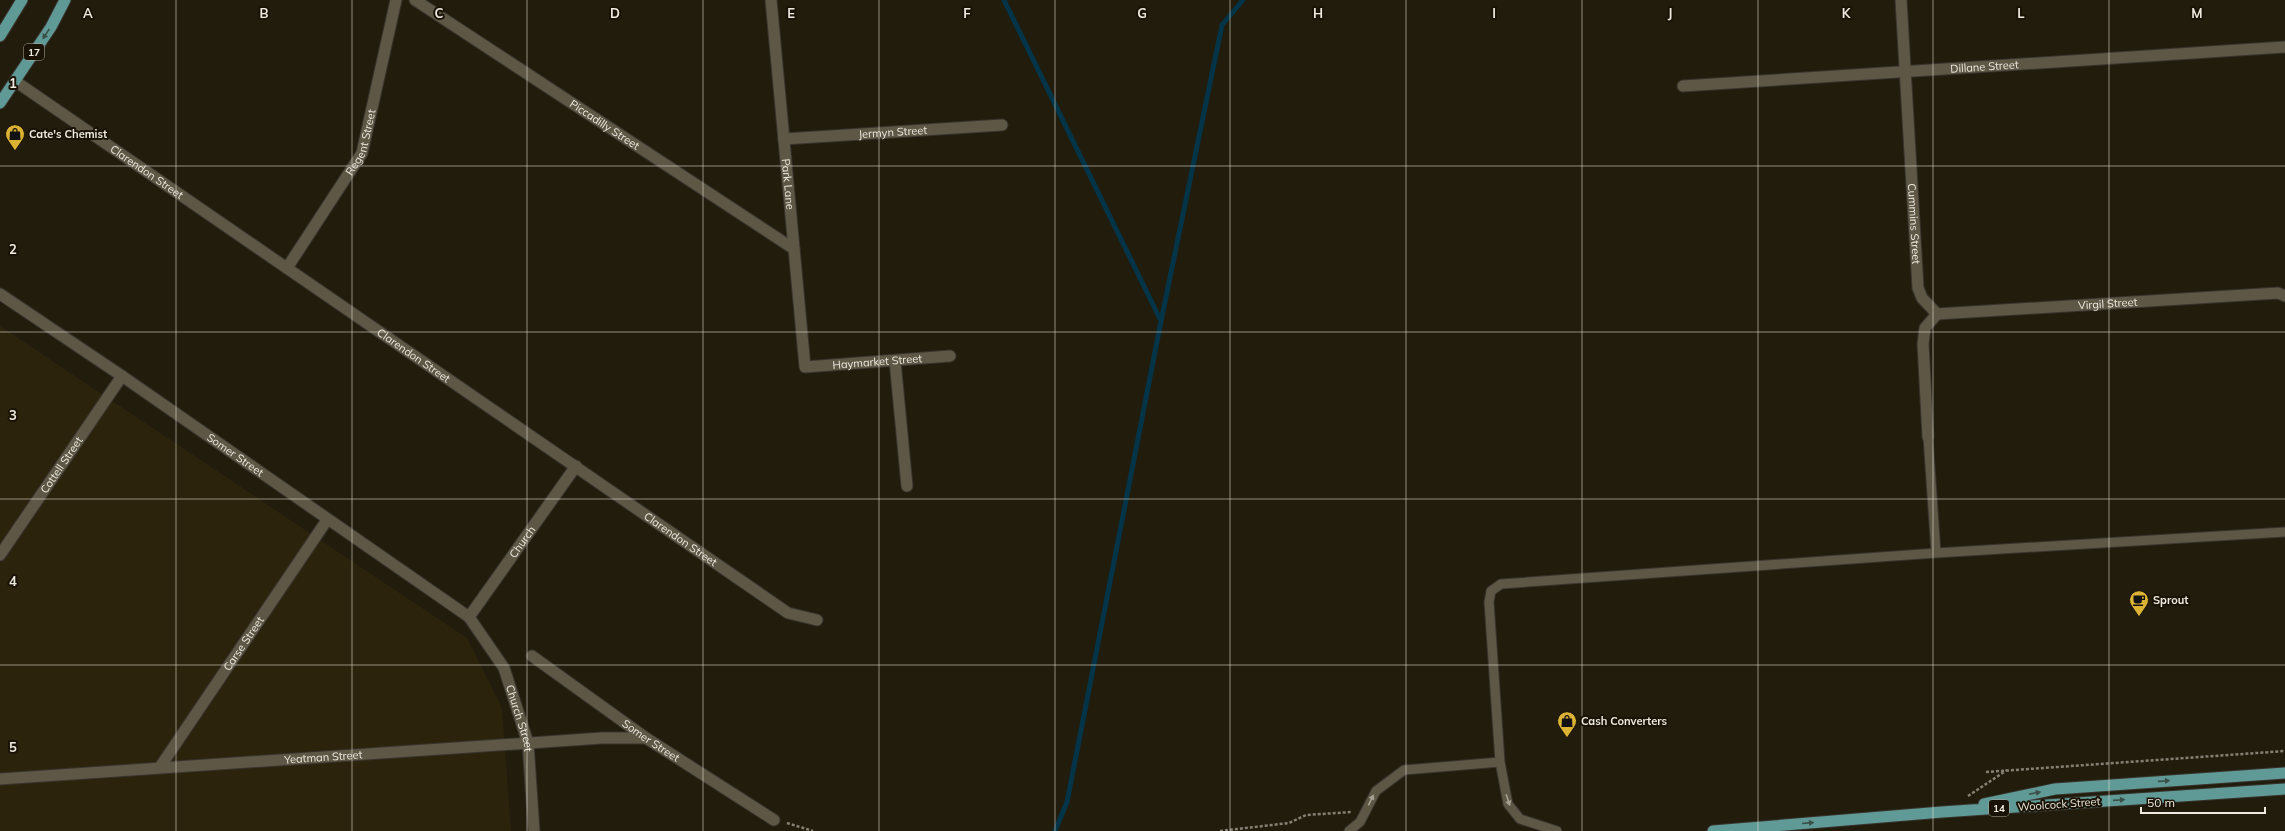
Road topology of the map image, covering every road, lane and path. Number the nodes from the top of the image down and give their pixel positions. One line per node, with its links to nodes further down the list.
1 (22, 0): 7 (main road)
2 (65, 0): 10 (main road, 17, one-way to 10)
3 (396, 0): 16 (street, Regent Street)
4 (416, 0): 15 (street, Piccadilly Street)
5 (771, 0): 14 (street, Park Lane)
6 (1901, 0): 9 (street, Cummins Street)
7 (0, 36)
8 (2285, 48): 9 (street, Dillane Street)
9 (1906, 73): 11 (street, Dillane Street); 19 (street, Cummins Street)
10 (15, 81): 12 (main road, 17); 16 (street, Clarendon Street)
11 (1683, 86)
12 (0, 102)
13 (1002, 125): 14 (street, Jermyn Street)
14 (784, 139): 15 (street, Park Lane)
15 (794, 249): 22 (street, Park Lane)
16 (287, 268): 25 (street, Clarendon Street)
17 (2283, 292): 19 (street, Virgil Street)
18 (0, 294): 23 (street, Somer Street)
19 (1937, 314): 24 (street)
20 (950, 356): 21 (street, Haymarket Street)
21 (895, 361): 22 (street, Haymarket Street); 26 (street)
22 (805, 368)
23 (122, 376): 27 (street, Somer Street); 30 (street, Cottell Street)
24 (1928, 437): 29 (lane)
25 (576, 466): 31 (street, Church); 32 (street, Clarendon Street)
26 (907, 486)
27 (327, 520): 31 (street, Somer Street); 38 (street, Carse Street)
28 (2285, 532): 29 (lane)
29 (1936, 552): 37 (lane)
30 (0, 555)
31 (469, 617): 35 (street, Church Street)
32 (817, 620)
33 (532, 656): 34 (street, Somer Street)
34 (646, 738): 35 (street, Yeatman Street); 47 (street, Somer Street)
35 (528, 743): 38 (street, Yeatman Street); 48 (street, Church Street)
36 (2285, 751): 39 (path)
37 (1500, 762): 45 (lane, one-way to 37); 52 (lane, one-way to 52)
38 (160, 767): 42 (street, Yeatman Street)
39 (2008, 770): 40 (path); 44 (path)
40 (1986, 772)
41 (2285, 773): 46 (main road, one-way to 41)
42 (0, 779)
43 (2285, 789): 46 (main road, Woolcock Street / 14, one-way to 43)
44 (1962, 799)
45 (1366, 811): 50 (path); 51 (lane)
46 (1942, 812): 53 (main road, Woolcock Street / 14, one-way to 46)
47 (774, 820): 49 (path)
48 (534, 831)
49 (814, 831)
50 (1220, 831)
51 (1349, 831)
52 (1557, 831)
53 (1713, 831)

